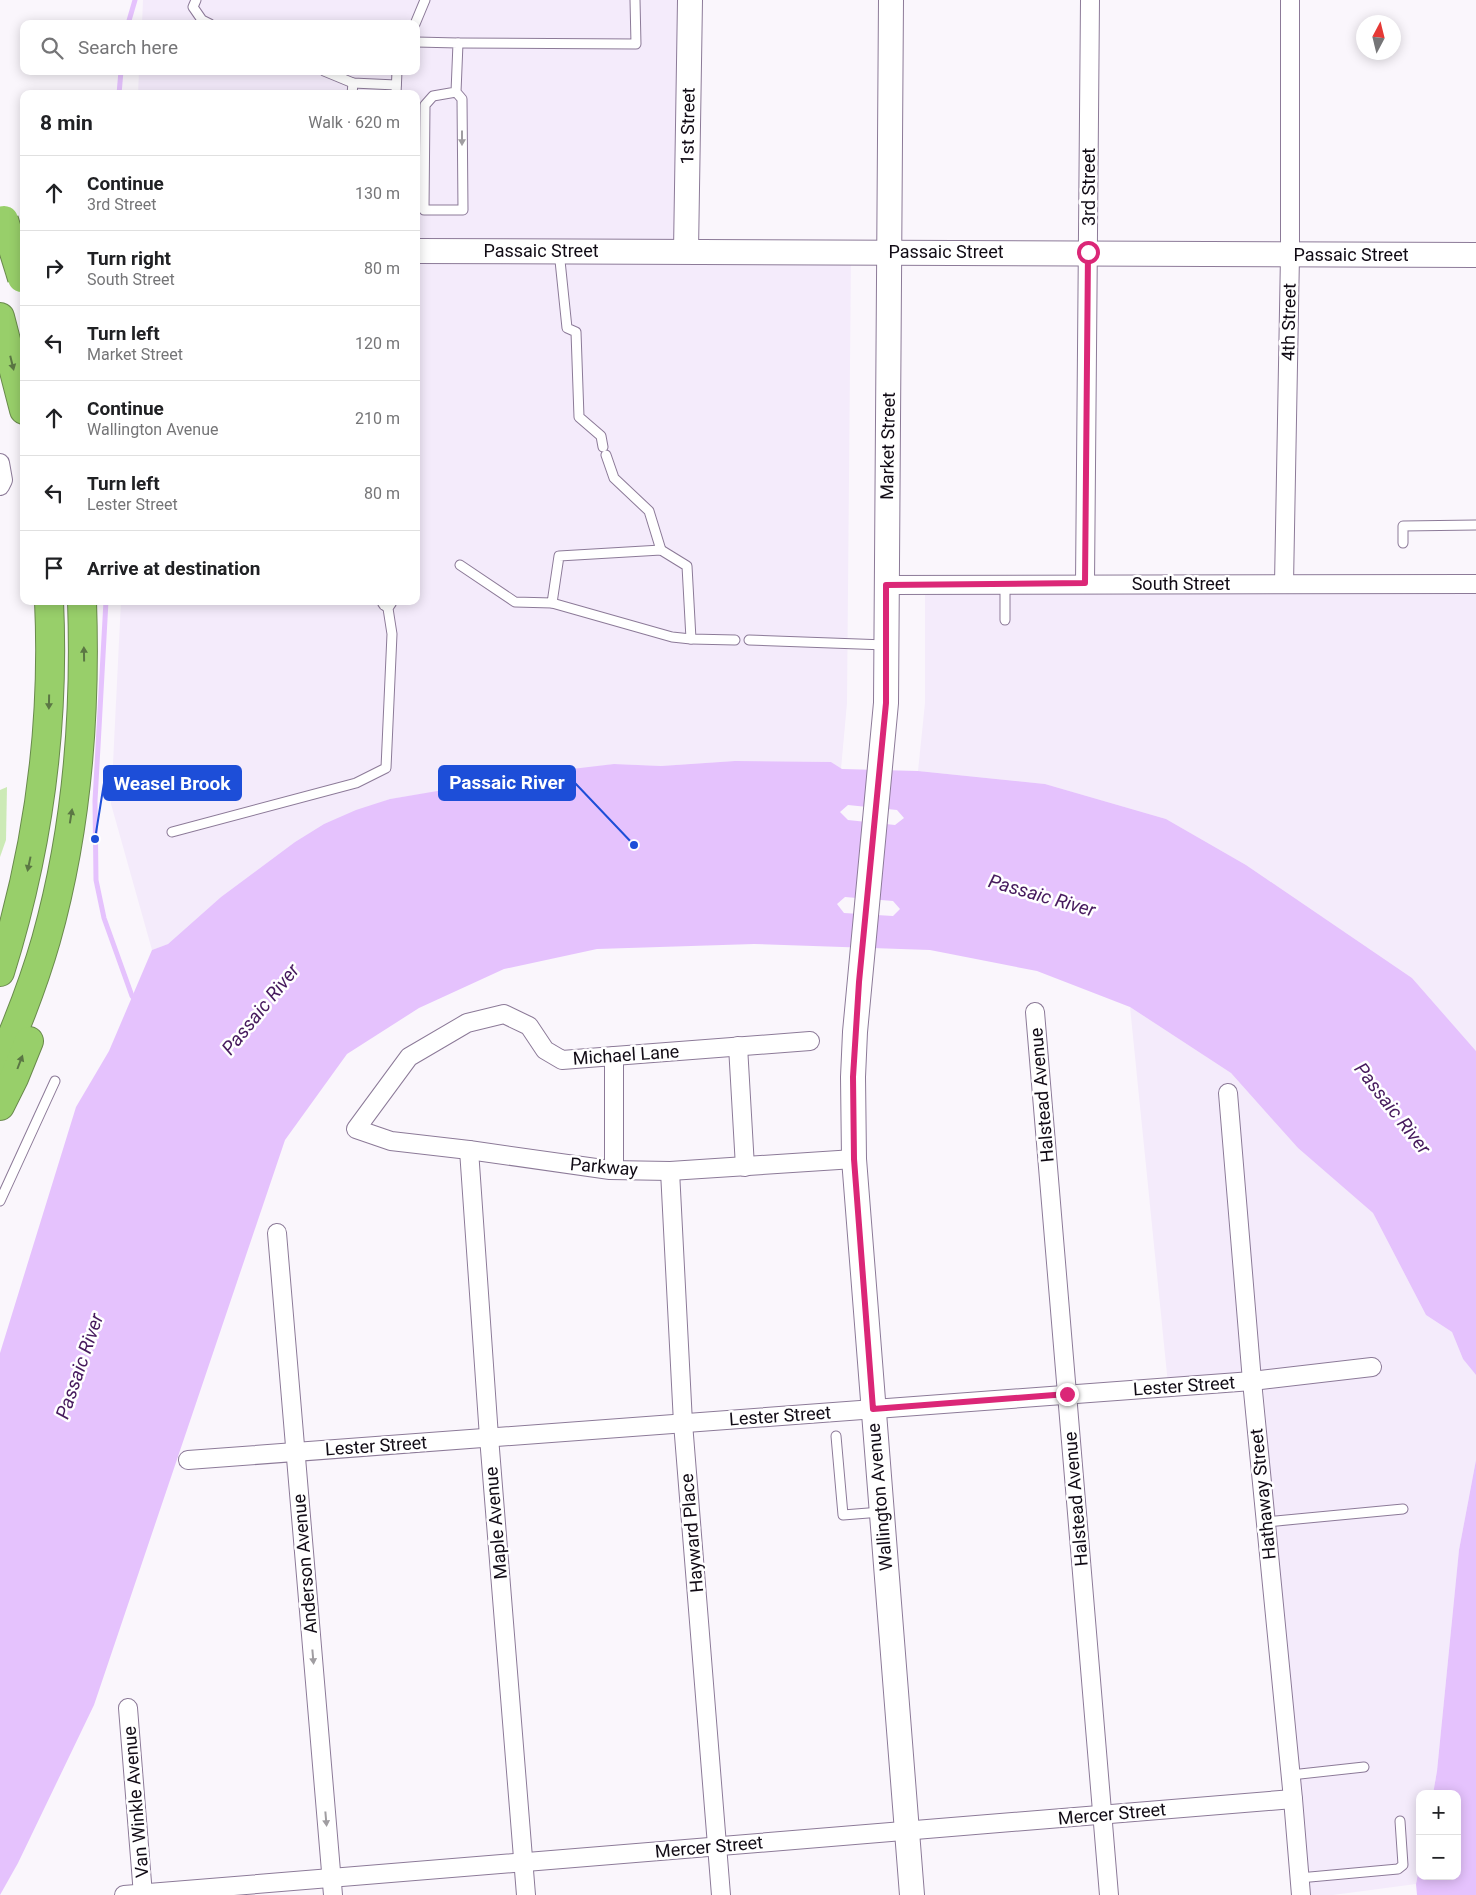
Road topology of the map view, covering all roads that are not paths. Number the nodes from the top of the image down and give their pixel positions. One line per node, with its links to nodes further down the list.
1 (196, 0): 8 (lane)
2 (424, 0): 9 (lane)
3 (635, 0): 11 (lane)
4 (690, 0): 21 (street, 1st Street)
5 (891, 0): 22 (street, Market Street)
6 (1090, 0): 23 (street, 3rd Street)
7 (1290, 0): 24 (street, 4th Street)
8 (202, 20)
9 (416, 20)
10 (420, 42): 11 (lane)
11 (458, 43): 17 (lane)
12 (334, 75): 14 (lane)
13 (397, 75): 16 (lane)
14 (353, 83): 15 (lane); 16 (lane)
15 (352, 90)
16 (396, 90)
17 (456, 92): 17 (lane, one-way to 17)
18 (2, 215): 27 (highway, bridge)
19 (420, 251): 20 (street, Passaic Street)
20 (559, 251): 21 (street, Passaic Street); 35 (lane)
21 (686, 251): 22 (street, Passaic Street)
22 (890, 252): 23 (street, Passaic Street); 41 (street, Market Street)
23 (1088, 252): 24 (street, Passaic Street); 37 (street, 3rd Street)
24 (1290, 255): 25 (street, Passaic Street); 39 (street, 4th Street)
25 (1476, 255)
26 (0, 258): 28 (street)
27 (20, 263)
28 (20, 269)
29 (0, 317): 30 (highway, one-way to 30)
30 (20, 394)
31 (0, 463): 32 (street)
32 (0, 486)
33 (1476, 524): 34 (lane)
34 (1403, 543)
35 (661, 550): 42 (lane); 47 (lane)
36 (460, 565): 42 (lane)
37 (1085, 583): 38 (street, South Street); 39 (street, South Street)
38 (1005, 584): 41 (street, South Street); 46 (lane)
39 (1284, 584): 40 (street, South Street)
40 (1476, 584)
41 (886, 585): 50 (street, Market Street)
42 (552, 603): 47 (lane)
43 (49, 605): 54 (highway, one-way to 54)
44 (82, 605): 52 (highway, one-way to 44)
45 (388, 605): 51 (lane)
46 (1005, 620)
47 (691, 639): 48 (lane)
48 (734, 640)
49 (749, 640): 50 (lane)
50 (886, 645): 53 (street, Market Street)
51 (172, 832)
52 (66, 850): 59 (highway); 62 (highway, one-way to 52)
53 (868, 890): 65 (street, Wallington Avenue)
54 (0, 972)
55 (1035, 1012): 73 (street, Halstead Avenue)
56 (810, 1041): 57 (street, Michael Lane)
57 (738, 1046): 58 (street, Michael Lane); 66 (street)
58 (614, 1056): 63 (street, Michael Lane); 67 (street)
59 (0, 1064)
60 (55, 1082): 69 (lane)
61 (1228, 1092): 72 (street, Hathaway Street)
62 (0, 1106)
63 (356, 1129): 64 (street, Parkway)
64 (469, 1150): 67 (street, Parkway); 77 (street, Maple Avenue)
65 (854, 1159): 66 (street, Parkway); 74 (street, Wallington Avenue)
66 (745, 1167): 68 (street, Parkway)
67 (614, 1170): 68 (street, Parkway)
68 (670, 1171): 75 (street, Hayward Place)
69 (0, 1201)
70 (277, 1233): 78 (street, Anderson Avenue)
71 (1372, 1367): 72 (street, Lester Street)
72 (1252, 1381): 73 (street, Lester Street); 82 (street, Hathaway Street)
73 (1067, 1394): 74 (street, Lester Street); 87 (street, Halstead Avenue)
74 (873, 1409): 75 (street, Lester Street); 81 (street, Wallington Avenue)
75 (682, 1423): 77 (street, Lester Street); 90 (street, Hayward Place)
76 (836, 1436): 81 (lane)
77 (489, 1437): 78 (street, Lester Street); 91 (street, Maple Avenue)
78 (295, 1452): 79 (street, Lester Street); 93 (street, Anderson Avenue, one-way to 93)
79 (188, 1460)
80 (1403, 1508): 82 (lane)
81 (881, 1512): 89 (street, Wallington Avenue)
82 (1266, 1522): 85 (street, Hathaway Street)
83 (128, 1708): 94 (street, Van Winkle Avenue)
84 (1364, 1767): 85 (lane)
85 (1291, 1775): 86 (street, Hathaway Street)
86 (1293, 1799): 87 (street, Mercer Street); 92 (street, Hathaway Street)
87 (1102, 1815): 89 (street, Mercer Street); 99 (street, Halstead Avenue)
88 (1400, 1821): 92 (lane)
89 (907, 1831): 90 (street, Mercer Street); 98 (street, Wallington Avenue)
90 (717, 1846): 91 (street, Mercer Street); 97 (street, Hayward Place)
91 (524, 1862): 93 (street, Mercer Street); 96 (street, Maple Avenue)
92 (1300, 1886)
93 (332, 1887): 94 (street, Mercer Street)
94 (143, 1894): 95 (street, Mercer Street)
95 (124, 1895)
96 (526, 1895)
97 (721, 1895)
98 (912, 1895)
99 (1109, 1895)

